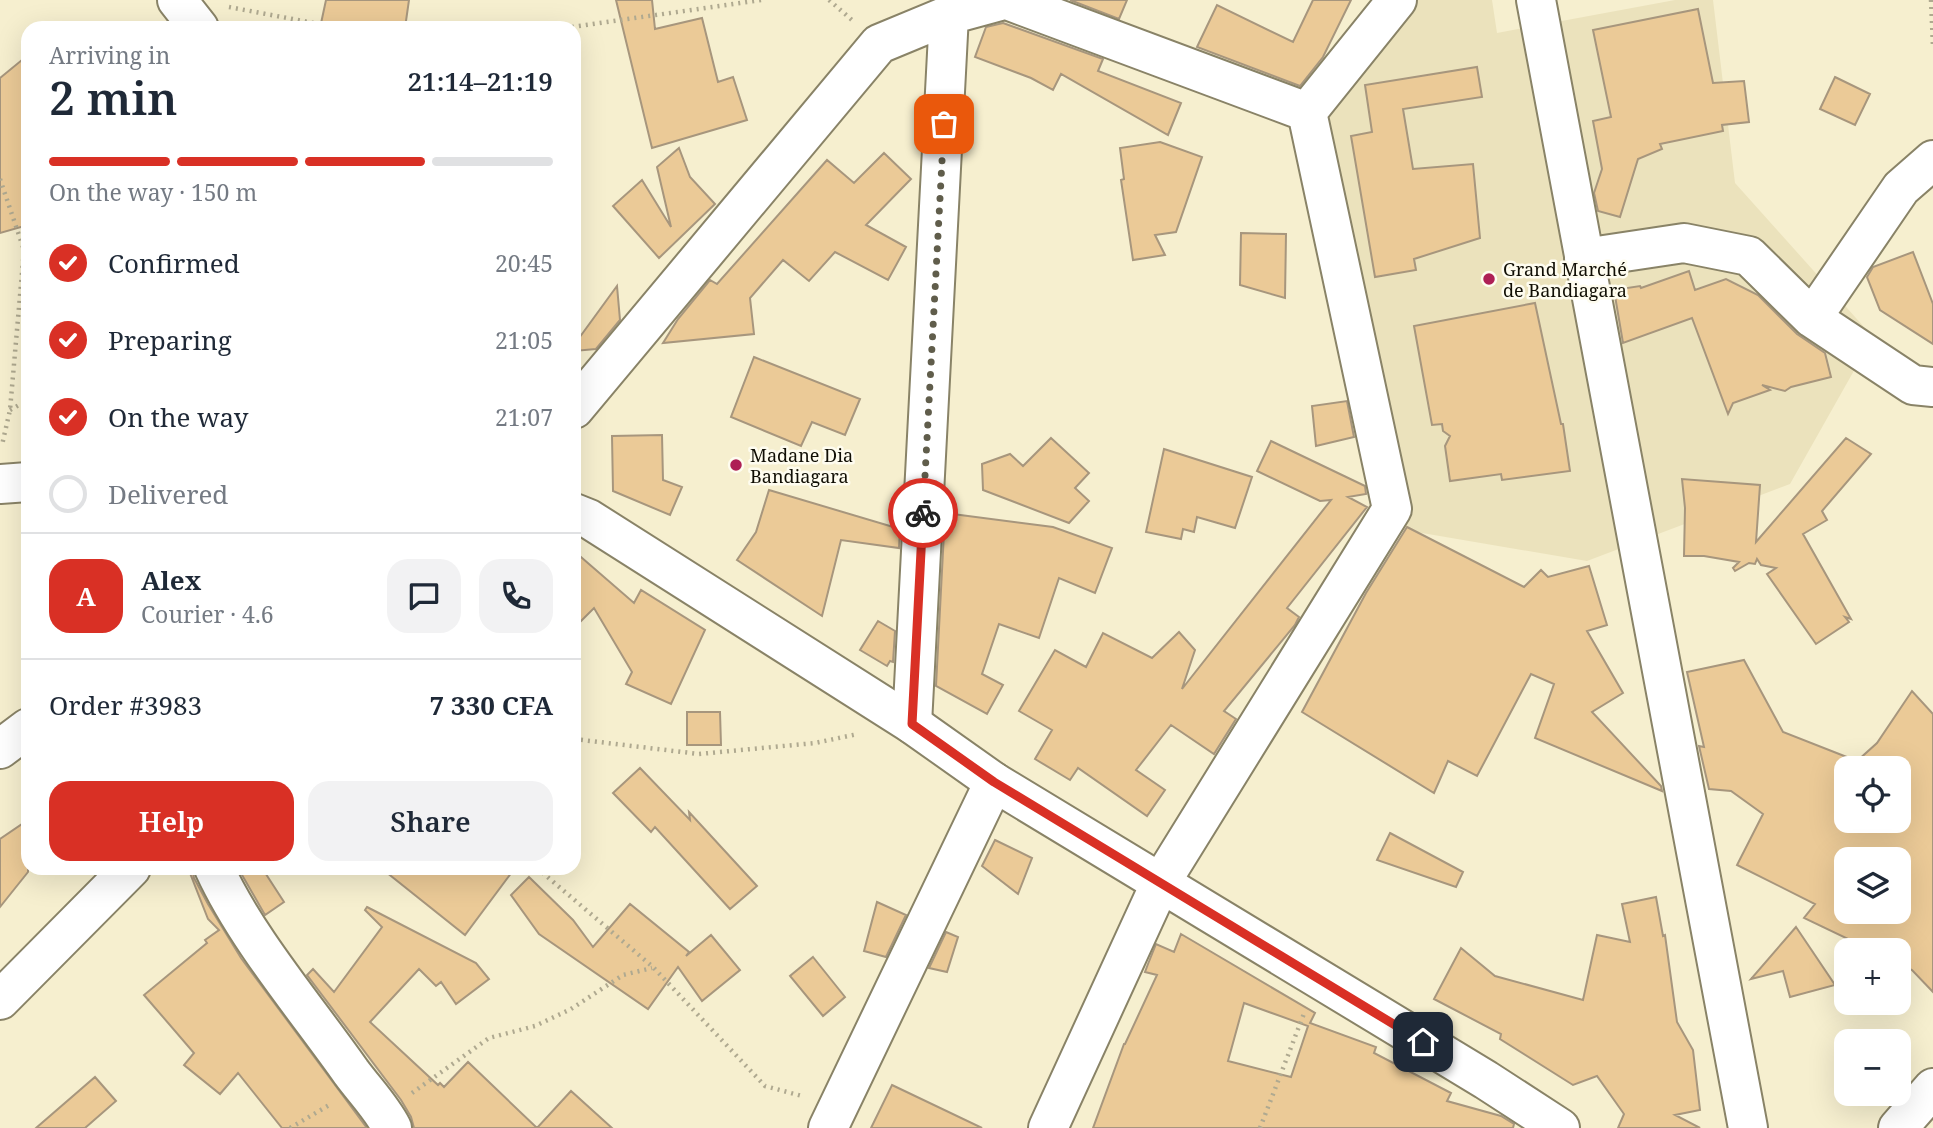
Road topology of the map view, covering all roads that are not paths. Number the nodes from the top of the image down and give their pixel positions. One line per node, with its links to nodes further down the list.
1 (177, 0): 6 (street)
2 (1006, 0): 5 (street); 7 (street)
3 (1397, 0): 7 (street)
4 (1536, 0): 9 (street)
5 (949, 15): 12 (street); 16 (street)
6 (210, 17)
7 (1307, 112): 22 (street)
8 (1933, 160): 10 (street)
9 (1584, 258): 10 (street); 29 (street)
10 (1812, 318): 11 (street)
11 (1933, 387)
12 (581, 401)
13 (21, 482): 14 (street)
14 (0, 484)
15 (581, 516): 16 (street)
16 (912, 724): 19 (street)
17 (21, 733): 18 (street)
18 (0, 749)
19 (994, 782): 22 (street); 26 (street)
20 (124, 875): 23 (street)
21 (217, 875): 25 (street)
22 (1161, 882): 27 (street); 28 (street)
23 (0, 1000)
24 (1933, 1088): 30 (street)
25 (379, 1109)
26 (834, 1116)
27 (1048, 1128)
28 (1560, 1128)
29 (1748, 1128)
30 (1898, 1128)

